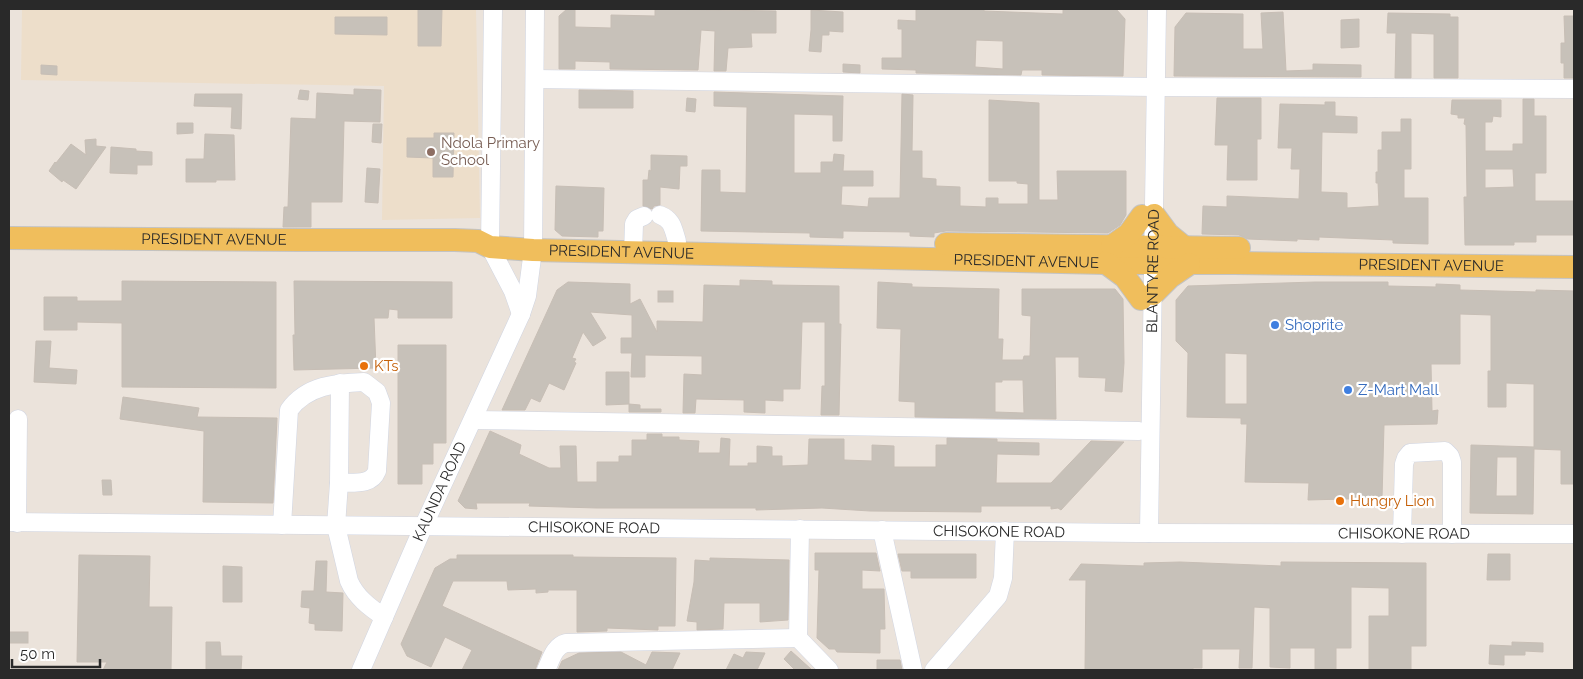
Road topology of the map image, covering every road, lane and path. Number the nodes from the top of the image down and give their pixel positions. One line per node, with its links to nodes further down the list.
1 (493, 9): 11 (street)
2 (535, 9): 5 (street, KAUNDA ROAD)
3 (1146, 9): 6 (street, BLANTYRE ROAD)
4 (1157, 9): 6 (street, BLANTYRE ROAD)
5 (534, 79): 6 (street); 12 (street, KAUNDA ROAD)
6 (1150, 87): 7 (street); 8 (street, BLANTYRE ROAD)
7 (1574, 89)
8 (1148, 216): 15 (main road); 16 (street, BLANTYRE ROAD); 17 (main road)
9 (9, 238): 11 (main road, PRESIDENT AVENUE)
10 (677, 241): 13 (main road, PRESIDENT AVENUE); 13 (street); 15 (main road, PRESIDENT AVENUE)
11 (486, 242): 12 (main road, PRESIDENT AVENUE); 20 (street)
12 (533, 245): 13 (main road, PRESIDENT AVENUE); 20 (street, KAUNDA ROAD)
13 (633, 246): 15 (main road, PRESIDENT AVENUE)
14 (1574, 252): 17 (main road, PRESIDENT AVENUE)
15 (1109, 255): 16 (main road, PRESIDENT AVENUE); 19 (main road)
16 (1148, 255): 17 (main road, PRESIDENT AVENUE); 19 (street, BLANTYRE ROAD)
17 (1187, 256): 18 (main road, PRESIDENT AVENUE); 19 (main road)
18 (1574, 267)
19 (1147, 297): 24 (street, BLANTYRE ROAD); 33 (street, BLANTYRE ROAD)
20 (521, 314): 23 (street, KAUNDA ROAD)
21 (340, 383): 25 (street); 25 (street); 27 (street)
22 (18, 419): 26 (street)
23 (473, 420): 24 (street); 28 (street, KAUNDA ROAD)
24 (1138, 431): 33 (street, BLANTYRE ROAD)
25 (339, 483): 29 (street)
26 (13, 522): 27 (street, CHISOKONE ROAD)
27 (282, 525): 29 (street, CHISOKONE ROAD)
28 (424, 525): 29 (street, CHISOKONE ROAD); 30 (street, CHISOKONE ROAD); 37 (street, KAUNDA ROAD)
29 (336, 526): 37 (street)
30 (800, 529): 31 (street, CHISOKONE ROAD); 38 (street)
31 (882, 530): 32 (street, CHISOKONE ROAD); 42 (street)
32 (1005, 531): 33 (street, CHISOKONE ROAD); 43 (street)
33 (1143, 533): 34 (street, CHISOKONE ROAD)
34 (1402, 534): 35 (street, CHISOKONE ROAD); 35 (street)
35 (1452, 534): 36 (street, CHISOKONE ROAD)
36 (1574, 534)
37 (384, 617): 39 (street, KAUNDA ROAD)
38 (798, 638): 40 (street); 41 (street)
39 (364, 669)
40 (546, 670)
41 (829, 670)
42 (913, 670)
43 (934, 670)

